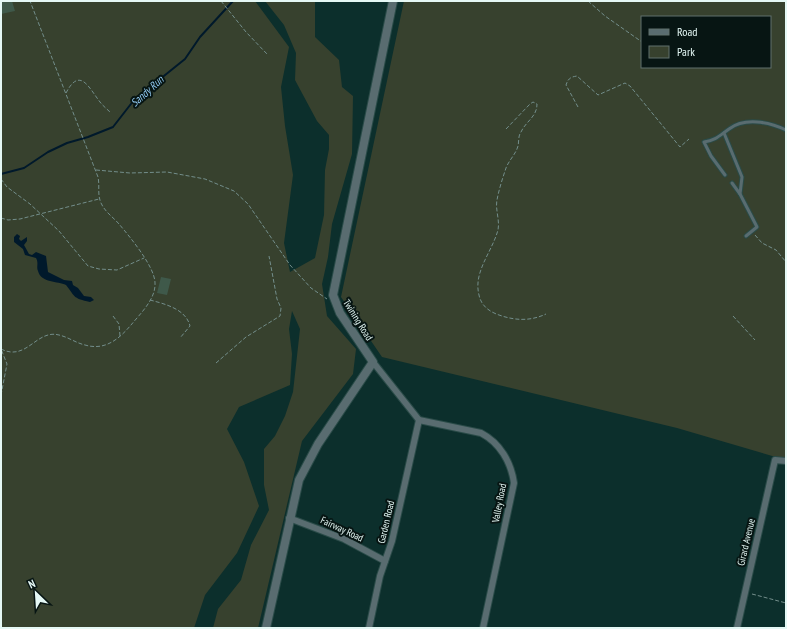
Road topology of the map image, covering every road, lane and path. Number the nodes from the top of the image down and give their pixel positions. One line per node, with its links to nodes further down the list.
1 (30, 1): 7 (path)
2 (222, 1): 6 (path)
3 (393, 1): 28 (street, Twining Road)
4 (588, 1): 5 (path)
5 (641, 41)
6 (267, 54)
7 (66, 94): 9 (path); 14 (path)
8 (578, 107): 13 (path)
9 (111, 113)
10 (506, 128): 29 (path)
11 (786, 130): 12 (lane)
12 (724, 133): 15 (lane); 18 (lane)
13 (689, 139)
14 (95, 170): 19 (path); 28 (path)
15 (725, 175)
16 (1, 179): 20 (path)
17 (732, 183): 18 (lane)
18 (740, 194): 22 (lane)
19 (100, 199): 20 (path); 25 (path)
20 (39, 213): 21 (path); 25 (path)
21 (1, 218)
22 (752, 231): 23 (lane); 26 (path)
23 (746, 236)
24 (269, 256): 37 (path)
25 (144, 258): 27 (path)
26 (786, 262)
27 (150, 300): 32 (path); 33 (path)
28 (335, 303): 36 (street, Twining Road)
29 (546, 314)
30 (113, 316): 32 (path)
31 (733, 316): 34 (path)
32 (119, 338): 35 (path)
33 (180, 338)
34 (755, 340)
35 (1, 349): 38 (path)
36 (373, 362): 39 (street); 41 (street)
37 (216, 363)
38 (1, 394)
39 (419, 420): 42 (street, Garden Road); 47 (street, Valley Road)
40 (786, 461): 43 (street, Girard Avenue)
41 (289, 518): 42 (street, Fairway Road); 45 (street)
42 (385, 561): 46 (street, Garden Road)
43 (745, 592): 44 (path); 48 (street, Girard Avenue)
44 (786, 602)
45 (266, 628)
46 (369, 628)
47 (483, 628)
48 (737, 628)

